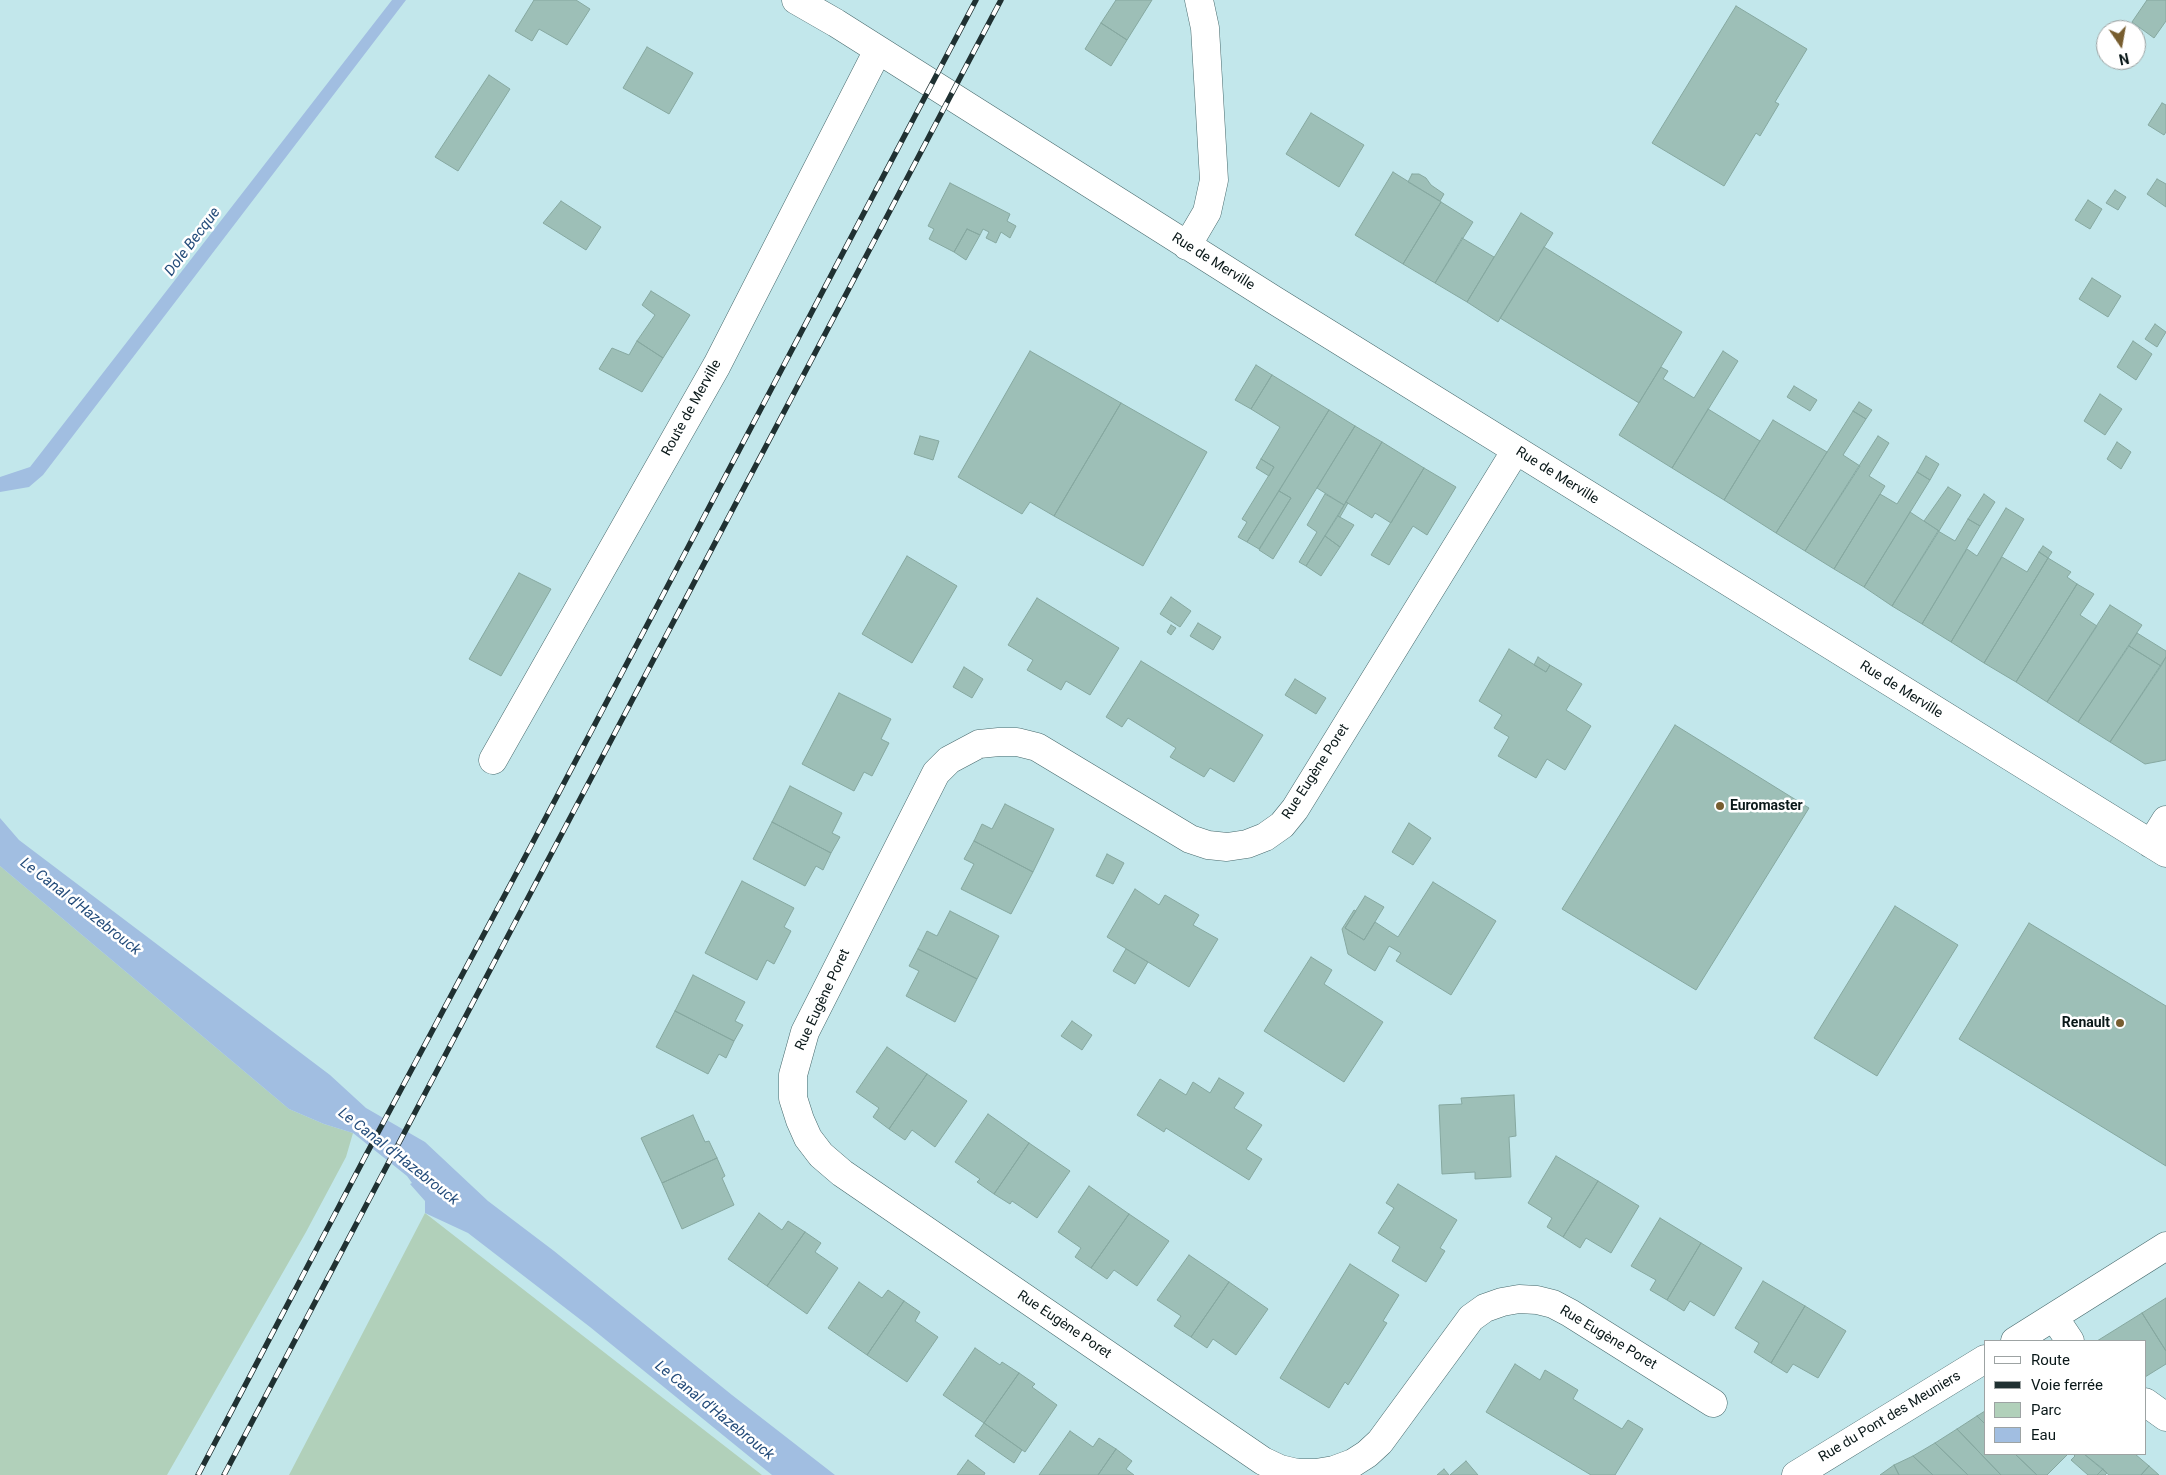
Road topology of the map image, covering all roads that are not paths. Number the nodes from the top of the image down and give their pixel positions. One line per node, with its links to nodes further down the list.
1 (796, 0): 3 (street)
2 (1199, 0): 4 (street)
3 (878, 50): 4 (street, Rue de Merville); 6 (street, Route de Merville)
4 (1188, 246): 5 (street, Rue de Merville)
5 (1516, 450): 8 (street, Rue de Merville); 14 (street, Rue Eugène Poret)
6 (493, 760)
7 (2166, 820): 8 (street)
8 (2158, 848)
9 (2166, 1246): 10 (street)
10 (2054, 1318): 11 (street); 12 (street)
11 (2017, 1340)
12 (2069, 1340)
13 (1984, 1361): 17 (street, Rue du Pont des Meuniers)
14 (1714, 1403)
15 (2146, 1403): 16 (street)
16 (2166, 1418)
17 (1796, 1475)

